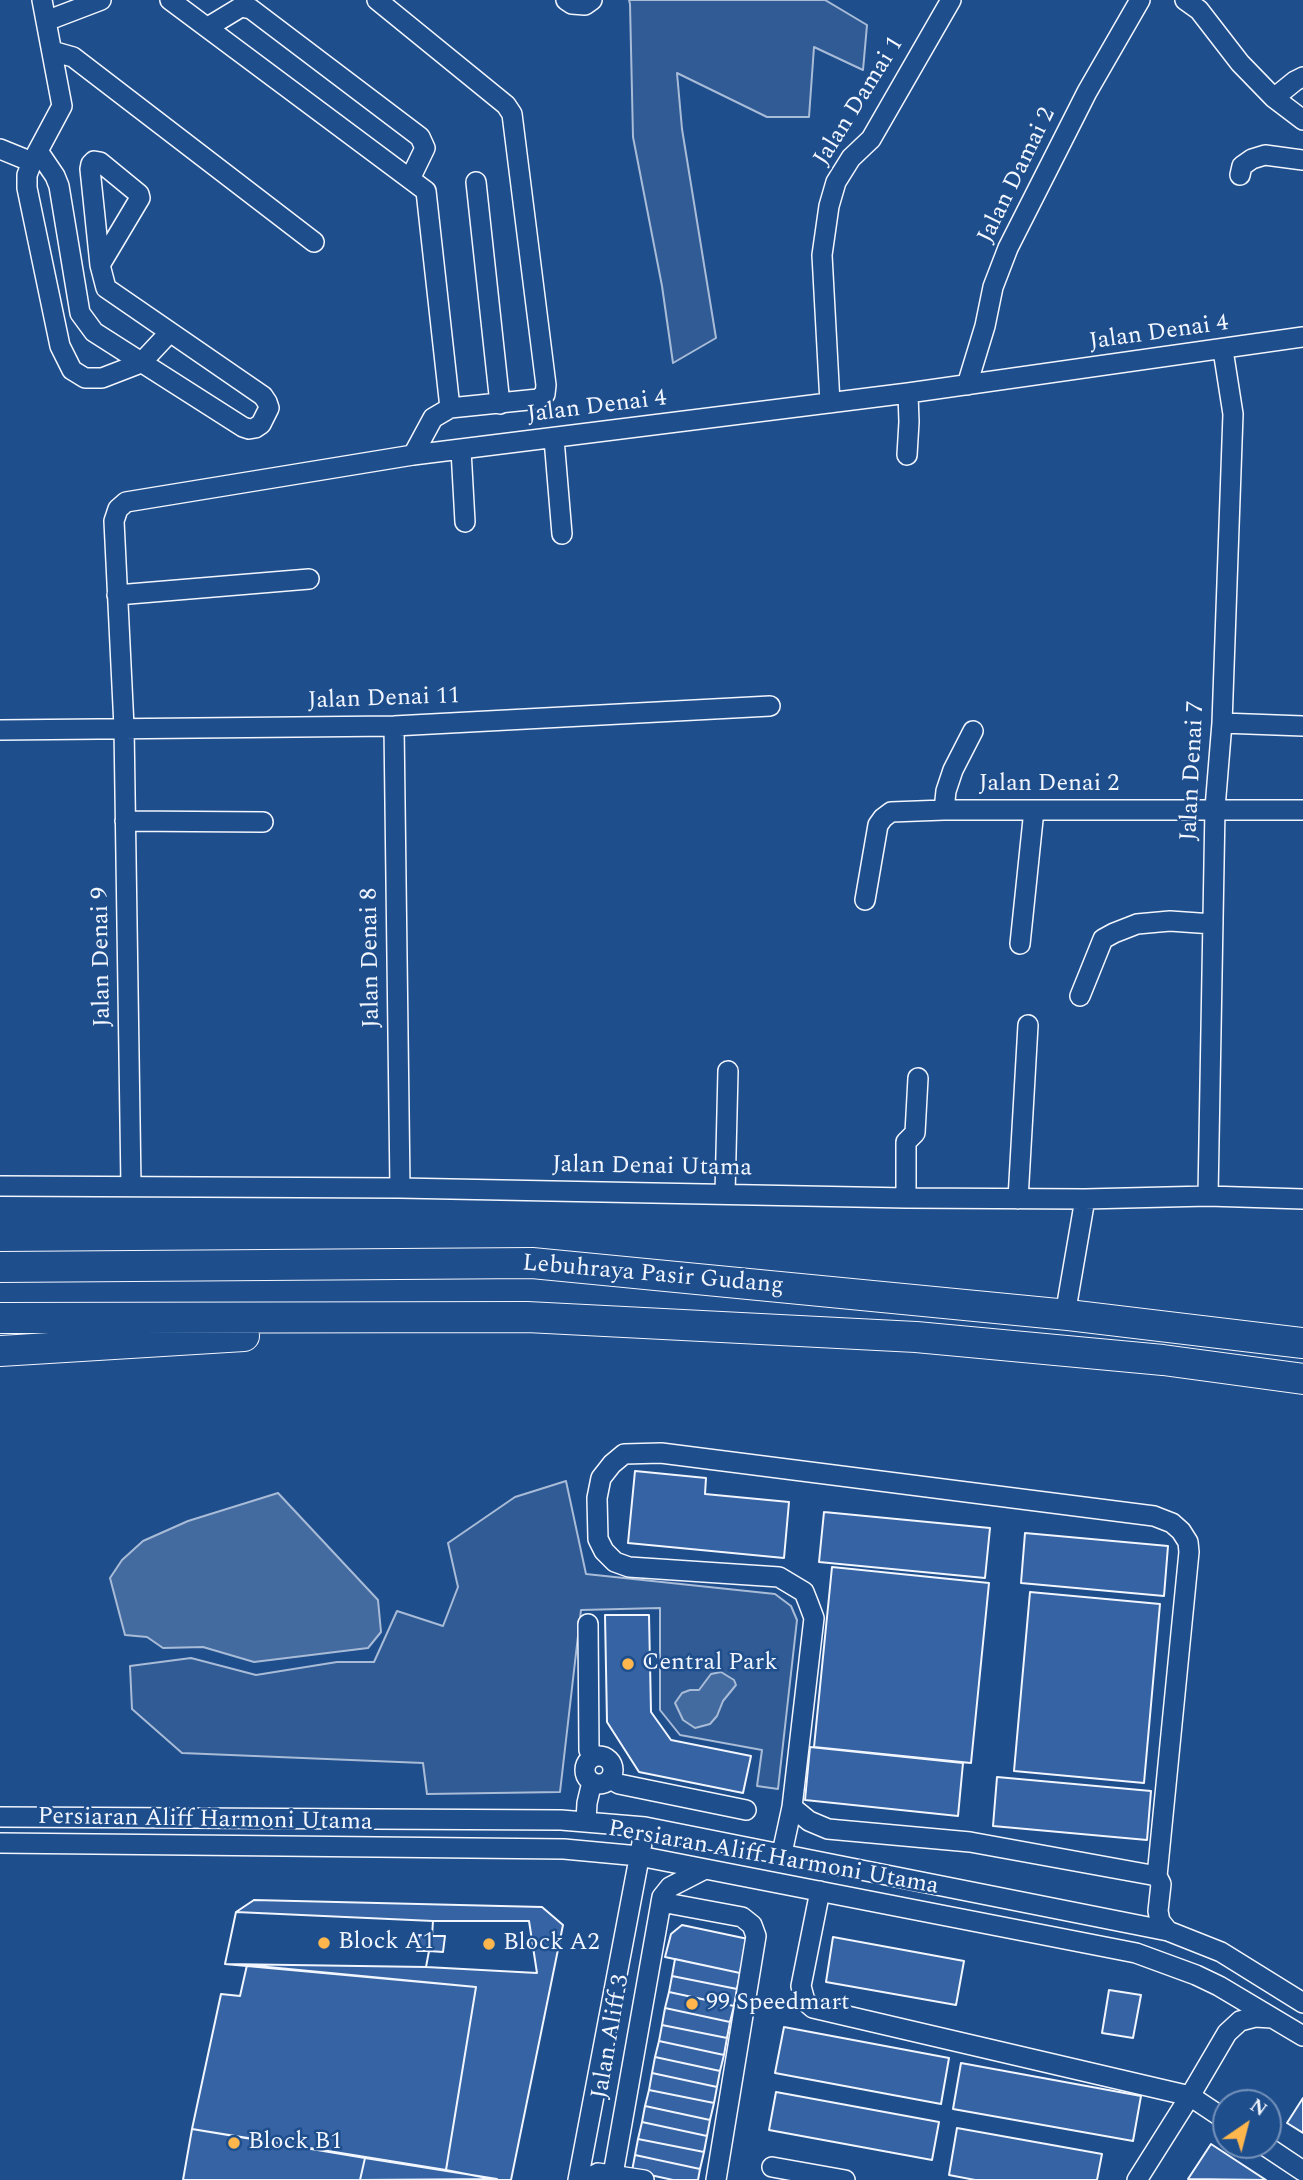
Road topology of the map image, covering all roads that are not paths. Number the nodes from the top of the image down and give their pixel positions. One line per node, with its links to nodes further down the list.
1 (42, 0): 10 (street)
2 (101, 0): 10 (street)
3 (170, 0): 11 (street)
4 (377, 0): 31 (street)
5 (566, 0): 6 (street)
6 (592, 0)
7 (951, 0): 30 (street, Jalan Damai 1)
8 (1140, 0): 28 (street, Jalan Damai 2)
9 (1185, 0): 14 (street)
10 (46, 21): 12 (street)
11 (208, 27): 20 (street); 20 (street)
12 (52, 51): 17 (street); 22 (street)
13 (1303, 77): 14 (street)
14 (1274, 98): 15 (street)
15 (1303, 120)
16 (0, 149): 17 (street)
17 (35, 157): 27 (street); 27 (street)
18 (1303, 160): 19 (street)
19 (1240, 175)
20 (410, 179): 32 (street)
21 (476, 182): 31 (street)
22 (314, 242)
23 (100, 265): 23 (street); 24 (street)
24 (170, 332): 27 (street); 27 (street)
25 (1303, 337): 26 (street, Jalan Denai 4)
26 (1223, 350): 28 (street, Jalan Denai 4); 42 (street, Jalan Denai 7)
27 (141, 363)
28 (967, 385): 29 (street, Jalan Denai 4)
29 (908, 393): 30 (street, Jalan Denai 4); 35 (street)
30 (830, 403): 33 (street, Jalan Denai 4)
31 (500, 404): 32 (street)
32 (450, 408): 36 (street)
33 (554, 439): 34 (street, Jalan Denai 4); 38 (street)
34 (461, 450): 36 (street, Jalan Denai 4); 37 (street)
35 (907, 454)
36 (413, 455): 40 (street, Jalan Denai 4)
37 (465, 522)
38 (562, 534)
39 (309, 579): 40 (street)
40 (117, 595): 45 (street, Jalan Denai 4)
41 (770, 706): 43 (street, Jalan Denai 11)
42 (1222, 723): 44 (street); 48 (street, Jalan Denai 7)
43 (394, 726): 45 (street, Jalan Denai 11); 63 (street, Jalan Denai 8)
44 (1303, 726)
45 (124, 727): 46 (street, Jalan Denai 11); 52 (street, Jalan Denai 9)
46 (0, 730)
47 (973, 731): 49 (street)
48 (1215, 808): 50 (street, Jalan Denai 2); 51 (street, Jalan Denai 2); 55 (street, Jalan Denai 7)
49 (944, 810): 50 (street, Jalan Denai 2); 54 (street, Jalan Denai 2)
50 (1034, 810): 56 (street)
51 (1303, 810)
52 (125, 821): 53 (street); 62 (street, Jalan Denai 9)
53 (263, 822)
54 (865, 900)
55 (1213, 924): 57 (street); 65 (street, Jalan Denai 7)
56 (1020, 944)
57 (1080, 996)
58 (1028, 1025): 67 (street)
59 (728, 1071): 64 (street)
60 (918, 1078): 66 (street)
61 (0, 1186): 62 (street, Jalan Denai Utama)
62 (131, 1186): 63 (street, Jalan Denai Utama)
63 (400, 1188): 64 (street, Jalan Denai Utama)
64 (725, 1194): 66 (street, Jalan Denai Utama)
65 (1208, 1196): 68 (street, Jalan Denai Utama); 69 (street, Jalan Denai Utama)
66 (906, 1198): 67 (street, Jalan Denai Utama)
67 (1018, 1199): 68 (street, Jalan Denai Utama)
68 (1085, 1199): 71 (street)
69 (1303, 1199)
70 (0, 1267): 71 (highway, Lebuhraya Pasir Gudang)
71 (1065, 1315): 74 (highway, Lebuhraya Pasir Gudang)
72 (527, 1317): 73 (highway, Lebuhraya Pasir Gudang); 75 (highway); 76 (highway, Lebuhraya Pasir Gudang)
73 (0, 1318)
74 (1303, 1343)
75 (0, 1351)
76 (1303, 1379)
77 (587, 1624): 78 (street)
78 (601, 1781): 80 (street); 82 (street)
79 (792, 1807): 84 (street); 87 (street); 91 (street)
80 (746, 1810)
81 (0, 1817): 82 (street, Persiaran Aliff Harmoni Utama)
82 (586, 1822): 83 (street, Persiaran Aliff Harmoni Utama)
83 (645, 1826): 87 (street, Persiaran Aliff Harmoni Utama); 88 (street)
84 (817, 1826): 89 (street); 91 (street)
85 (0, 1843): 86 (street, Persiaran Aliff Harmoni Utama)
86 (596, 1852): 88 (street, Persiaran Aliff Harmoni Utama); 92 (street)
87 (782, 1853): 89 (street, Persiaran Aliff Harmoni Utama)
88 (639, 1856): 90 (street, Persiaran Aliff Harmoni Utama); 92 (street)
89 (812, 1859): 95 (street, Persiaran Aliff Harmoni Utama)
90 (705, 1868): 93 (street, Persiaran Aliff Harmoni Utama); 94 (street)
91 (1157, 1876): 95 (street); 96 (street)
92 (632, 1889): 104 (street)
93 (820, 1891): 97 (street, Persiaran Aliff Harmoni Utama); 102 (street)
94 (661, 1902): 108 (street, Jalan Aliff 3); 111 (street)
95 (1128, 1923): 96 (street, Persiaran Aliff Harmoni Utama)
96 (1168, 1931): 98 (street, Persiaran Aliff Harmoni Utama)
97 (1219, 1986): 99 (street, Persiaran Aliff Harmoni Utama); 100 (street)
98 (1303, 2003)
99 (1272, 2018): 100 (street); 101 (street, Persiaran Aliff Harmoni Utama)
100 (1227, 2033): 102 (street)
101 (1303, 2036)
102 (1190, 2096): 103 (street); 113 (street)
103 (1212, 2111)
104 (585, 2143): 108 (street); 109 (street)
105 (1282, 2157): 107 (street)
106 (772, 2167): 112 (street)
107 (1303, 2171)
108 (602, 2177): 110 (street)
109 (578, 2180)
110 (644, 2180)
111 (716, 2180)
112 (845, 2180)
113 (1137, 2180)

